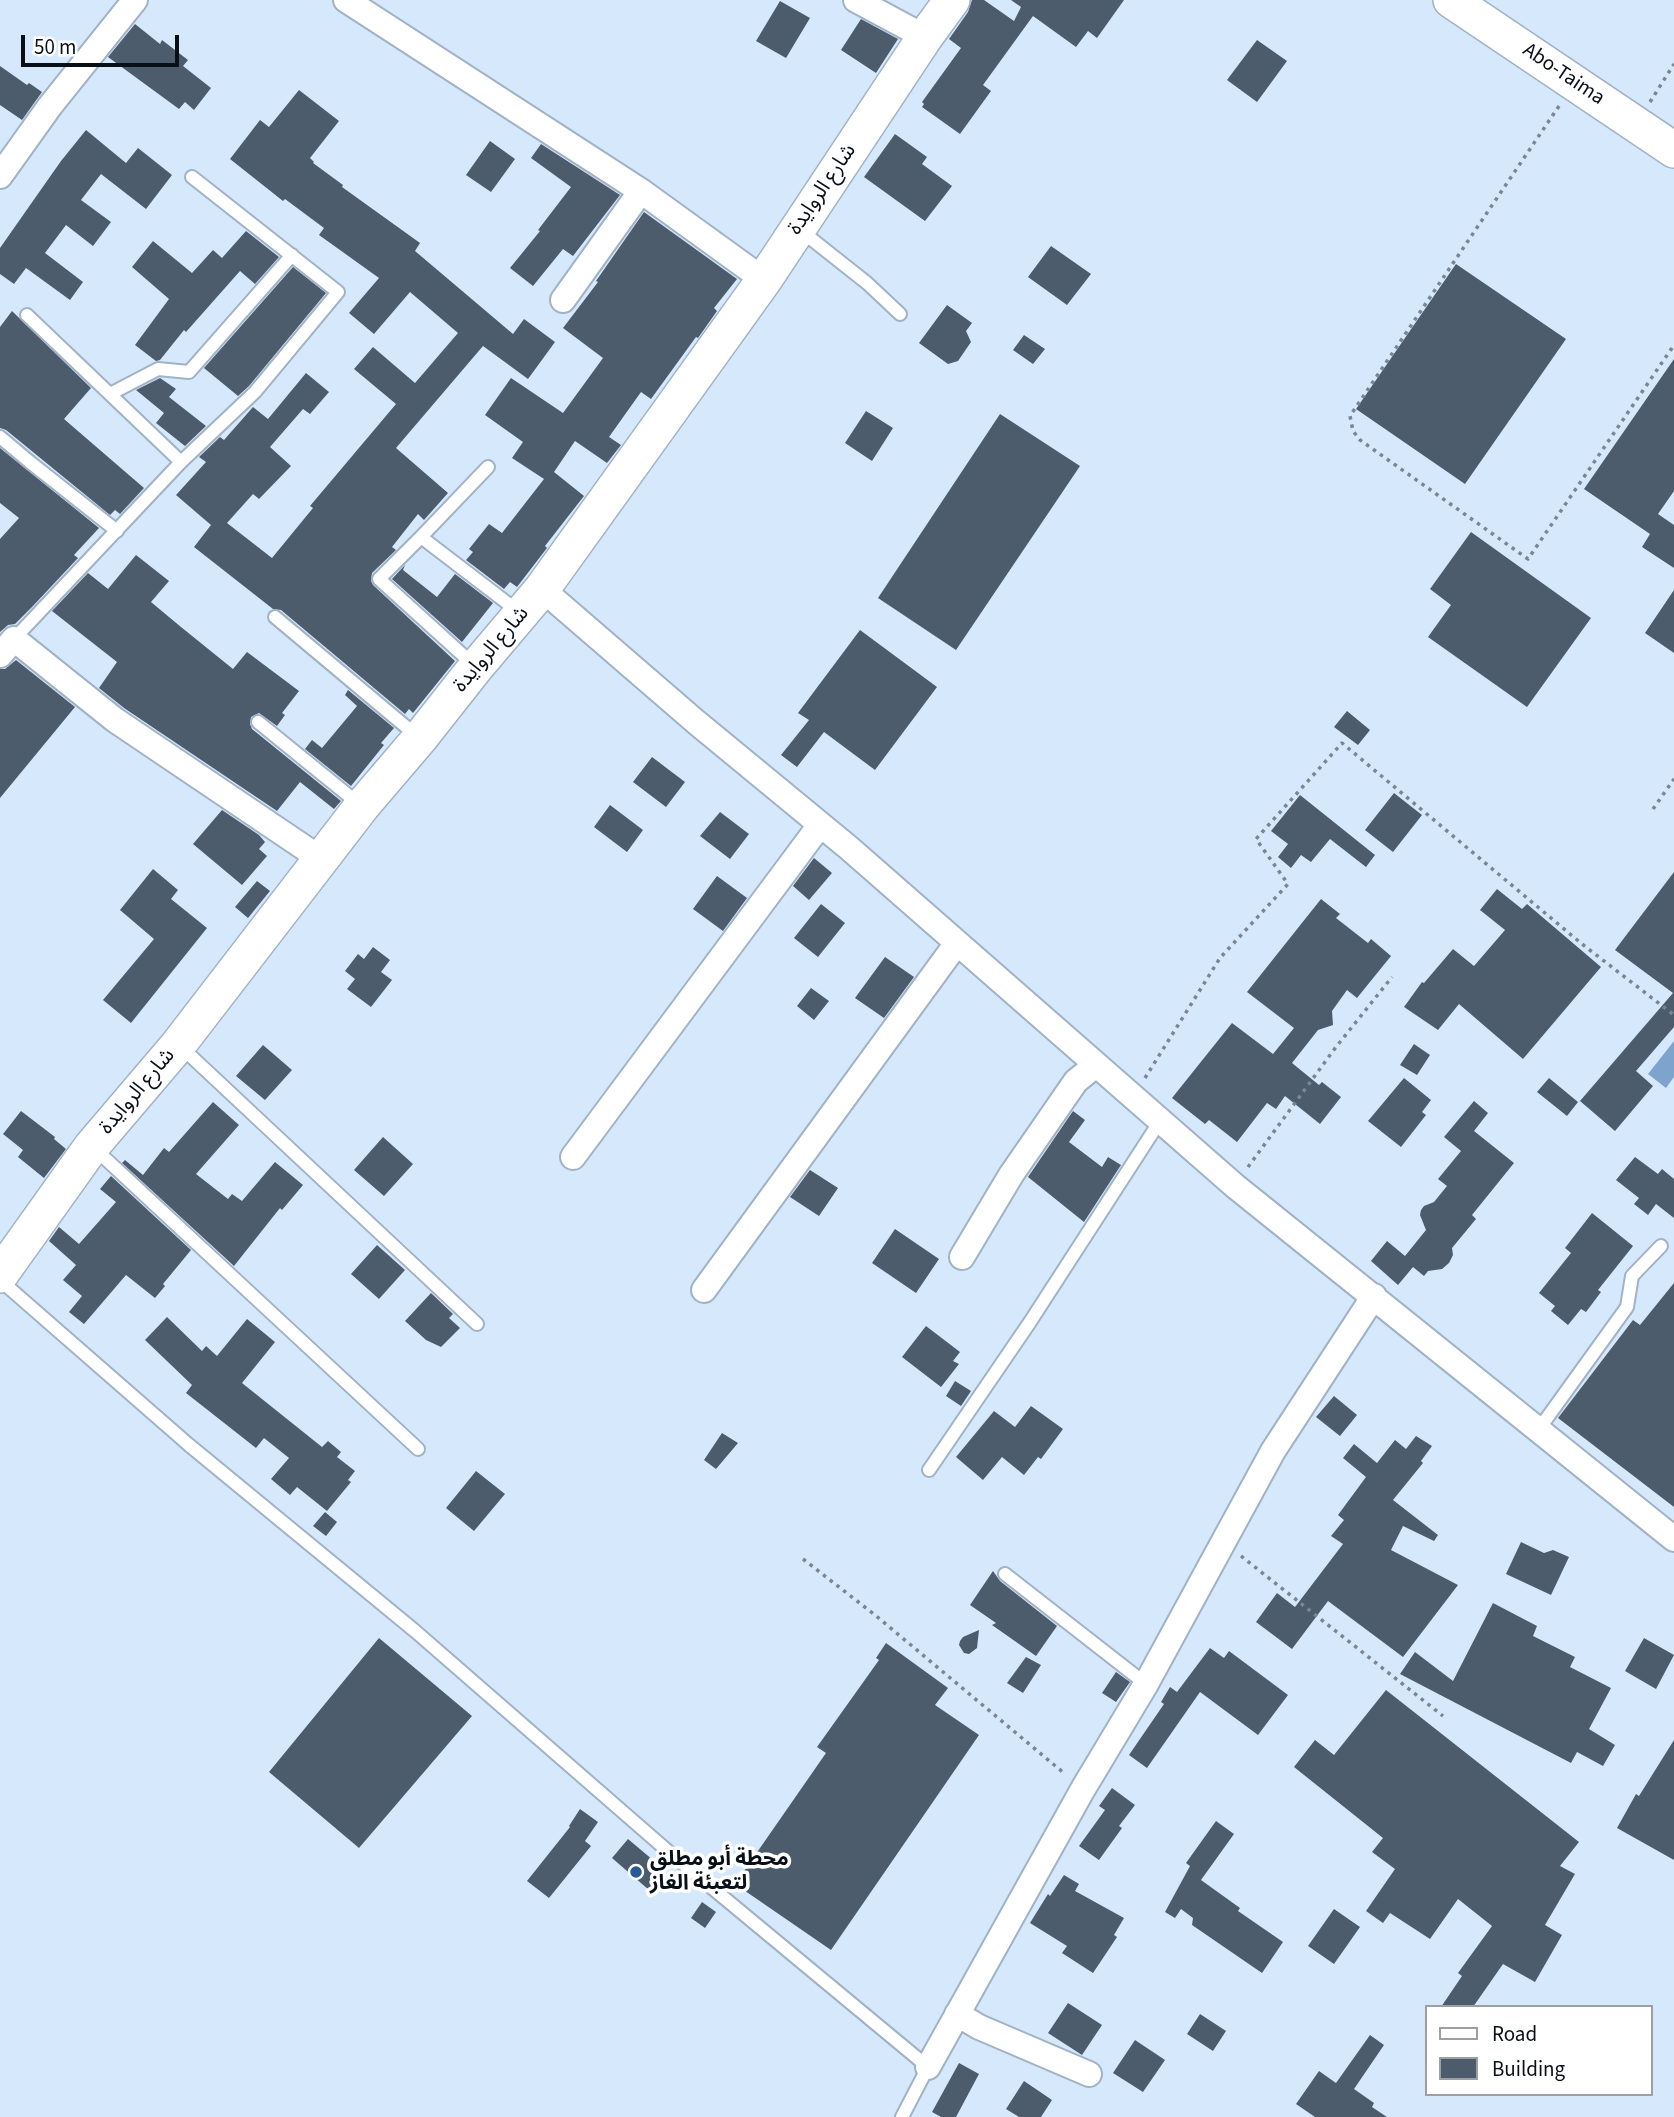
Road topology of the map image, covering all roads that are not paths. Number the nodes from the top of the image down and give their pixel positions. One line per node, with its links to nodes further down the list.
1 (135, 0): 8 (street)
2 (345, 0): 10 (street)
3 (856, 0): 6 (street)
4 (952, 0): 6 (street, شارع الروايدة)
5 (1451, 0): 7 (street, Abo-Taima)
6 (925, 37): 11 (street, شارع الروايدة)
7 (1674, 150)
8 (0, 176)
9 (192, 177): 12 (lane)
10 (641, 191): 13 (street); 14 (street)
11 (797, 228): 13 (street, شارع الروايدة); 15 (lane)
12 (292, 255): 17 (lane); 19 (lane)
13 (764, 280): 23 (street, شارع الروايدة)
14 (563, 300)
15 (900, 314)
16 (27, 315): 17 (lane)
17 (110, 394): 19 (lane)
18 (0, 437): 21 (lane)
19 (181, 461): 21 (lane)
20 (488, 467): 22 (lane)
21 (117, 531): 25 (lane)
22 (421, 537): 23 (lane); 26 (lane)
23 (532, 602): 26 (street, شارع الروايدة); 30 (street)
24 (275, 617): 28 (lane)
25 (5, 640): 31 (street)
26 (476, 667): 28 (street, شارع الروايدة)
27 (258, 722): 29 (lane)
28 (420, 738): 29 (street, شارع الروايدة)
29 (362, 806): 31 (street, شارع الروايدة)
30 (820, 825): 32 (street); 37 (street)
31 (321, 859): 33 (street, شارع الروايدة)
32 (957, 943): 34 (street); 42 (street)
33 (178, 1045): 36 (street, شارع الروايدة); 44 (lane)
34 (1096, 1065): 35 (street); 39 (street)
35 (1160, 1121): 43 (street); 47 (lane)
36 (92, 1146): 40 (street, شارع الروايدة); 46 (lane)
37 (573, 1157)
38 (1661, 1246): 45 (lane)
39 (962, 1256)
40 (0, 1275)
41 (0, 1280): 52 (lane)
42 (704, 1290)
43 (1374, 1296): 45 (street); 50 (street)
44 (477, 1324)
45 (1539, 1429): 48 (street)
46 (418, 1450)
47 (929, 1470)
48 (1674, 1539)
49 (1005, 1574): 50 (lane)
50 (1146, 1684): 51 (street)
51 (957, 2014): 52 (street); 53 (street)
52 (928, 2067): 54 (lane)
53 (1089, 2074)
54 (902, 2117)

